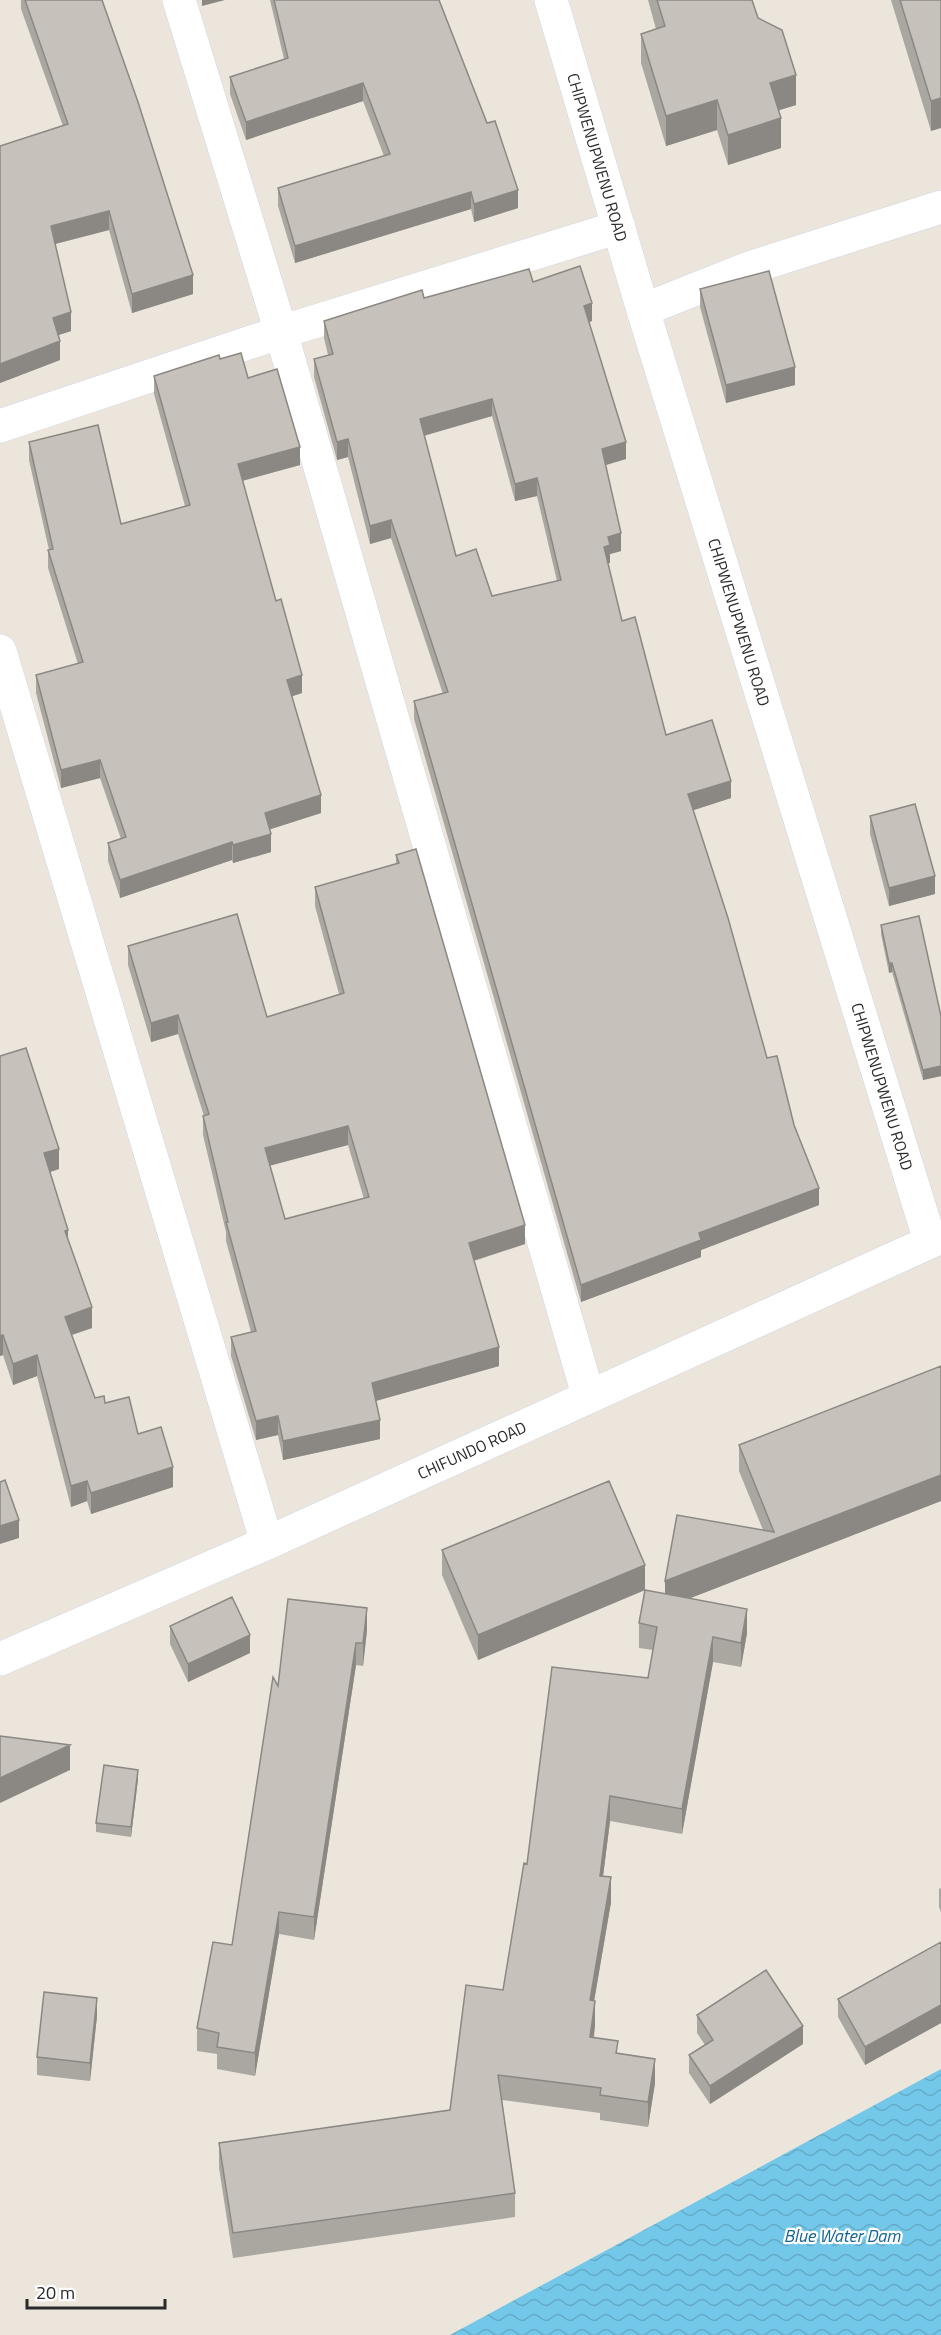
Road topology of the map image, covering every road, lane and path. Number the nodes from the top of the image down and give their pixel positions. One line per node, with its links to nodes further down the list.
1 (179, 0): 6 (street)
2 (551, 0): 4 (street, CHIPWENUPWENU ROAD)
3 (941, 207): 5 (street)
4 (619, 227): 5 (street, CHIPWENUPWENU ROAD); 6 (street)
5 (643, 310): 9 (street, CHIPWENUPWENU ROAD)
6 (281, 332): 7 (street); 10 (street)
7 (0, 426)
8 (0, 651): 11 (street)
9 (935, 1239): 10 (street, CHIFUNDO ROAD)
10 (588, 1395): 11 (street, CHIFUNDO ROAD)
11 (267, 1543): 12 (street, CHIFUNDO ROAD)
12 (0, 1659)

